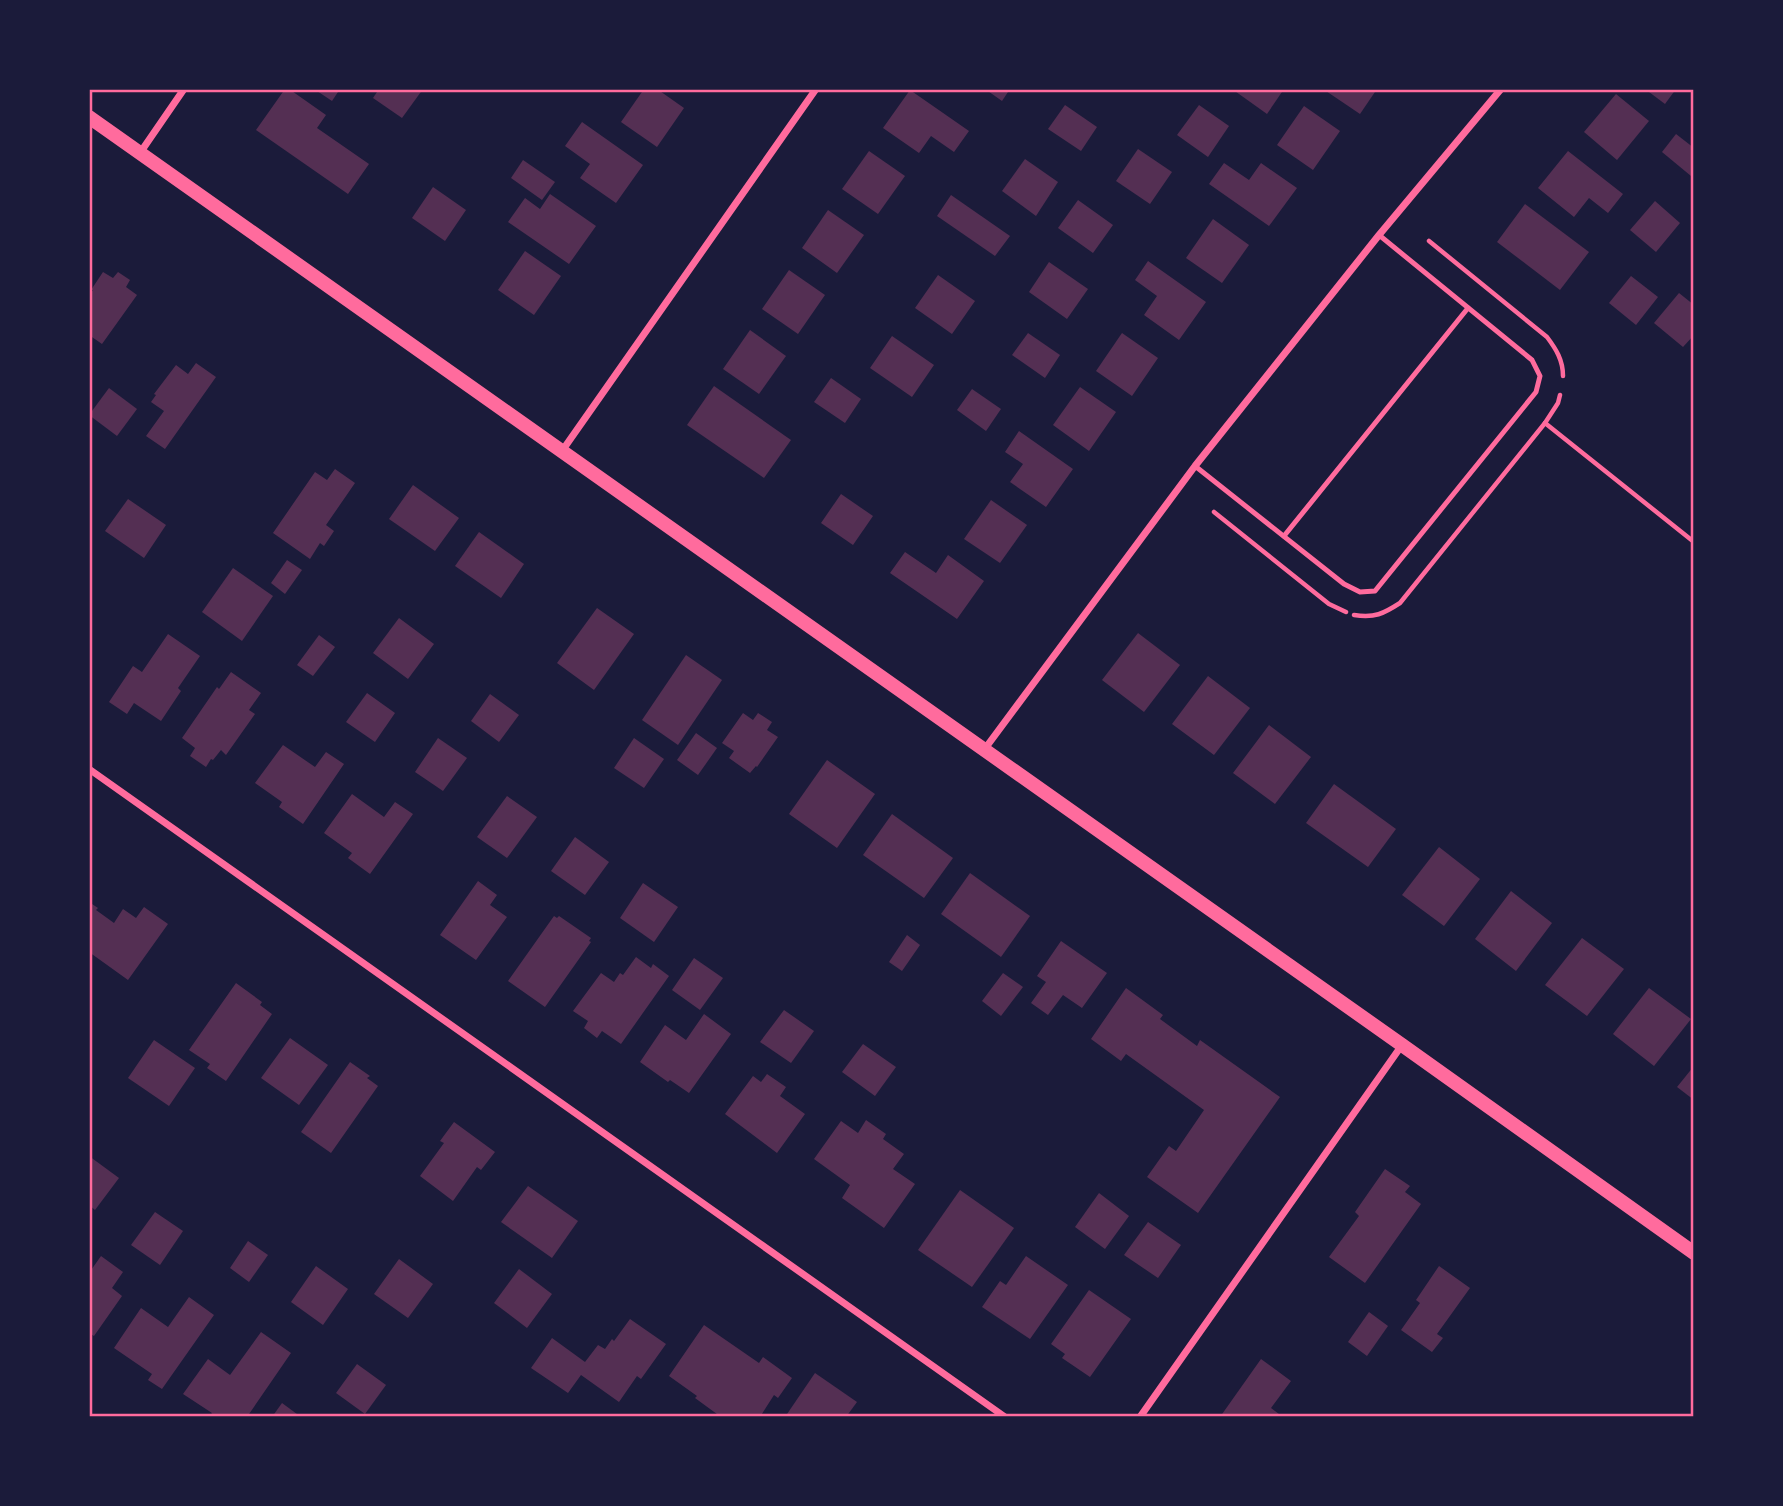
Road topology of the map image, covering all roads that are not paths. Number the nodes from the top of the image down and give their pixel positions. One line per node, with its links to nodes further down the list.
1 (184, 89): 5 (street)
2 (816, 89): 8 (street)
3 (1501, 89): 6 (street)
4 (89, 117): 5 (main road)
5 (140, 153): 8 (main road)
6 (1379, 235): 7 (lane); 9 (street)
7 (1468, 307): 10 (lane); 10 (lane)
8 (562, 451): 11 (main road)
9 (1195, 466): 10 (lane); 11 (street)
10 (1284, 536)
11 (984, 750): 13 (main road)
12 (89, 769): 15 (street)
13 (1402, 1045): 14 (main road); 16 (street)
14 (1694, 1253)
15 (1005, 1417)
16 (1140, 1417)

